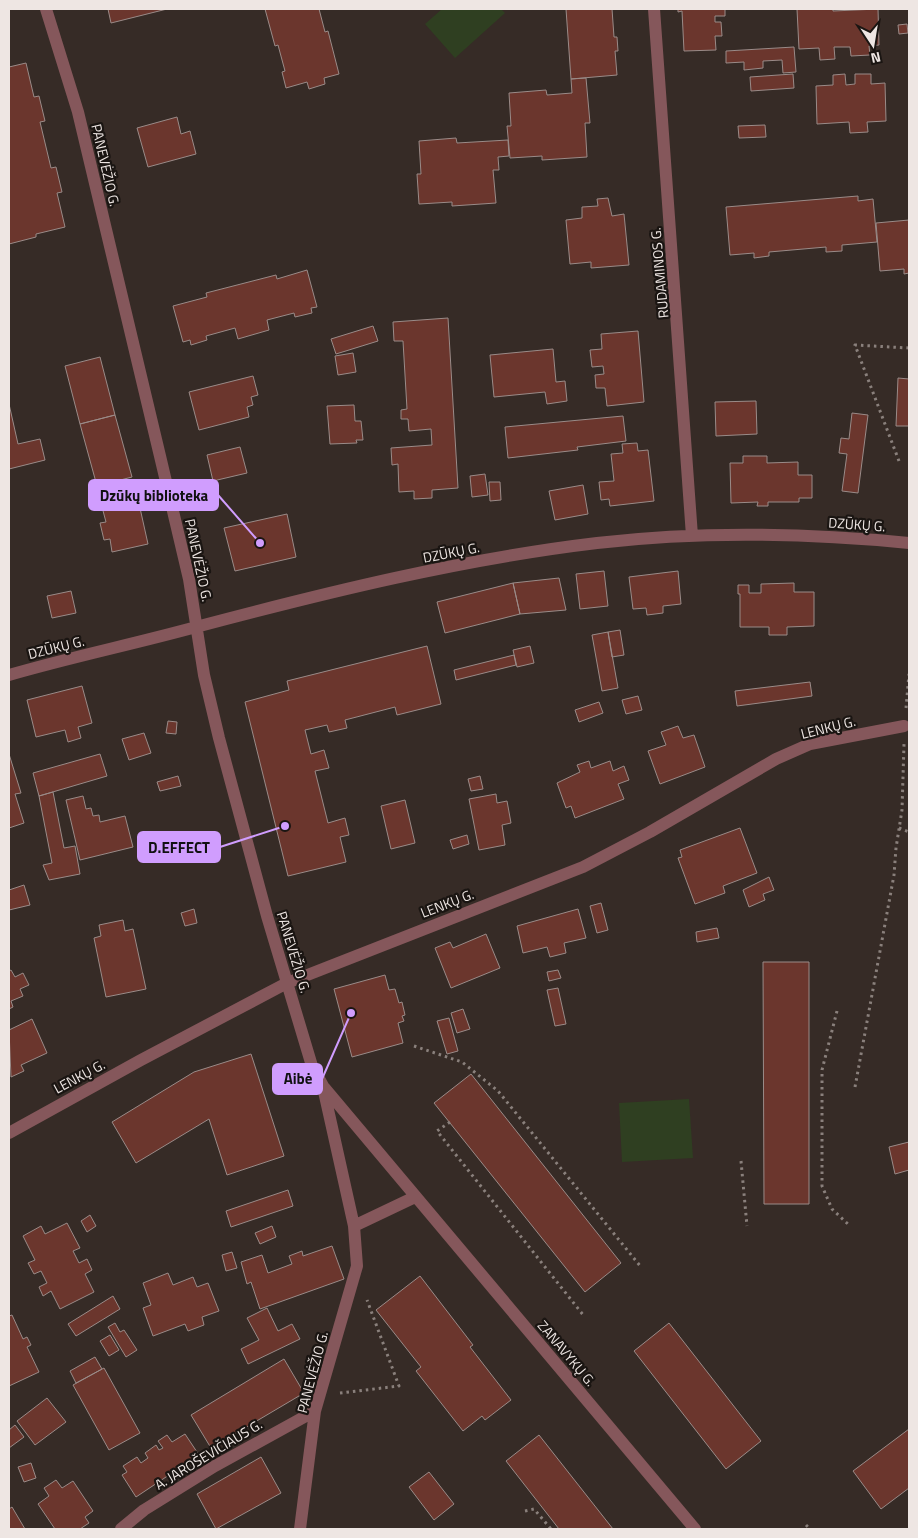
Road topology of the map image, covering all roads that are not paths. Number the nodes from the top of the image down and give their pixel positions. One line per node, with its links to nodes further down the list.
1 (46, 9): 5 (street, PANEVĖŽIO G.)
2 (654, 9): 3 (street, RUDAMINOS G.)
3 (692, 536): 4 (street, DZŪKŲ G.); 5 (street, DZŪKŲ G.)
4 (909, 544)
5 (196, 627): 6 (street, DZŪKŲ G.); 8 (street, PANEVĖŽIO G.)
6 (9, 675)
7 (904, 726): 8 (street, LENKŲ G.)
8 (287, 983): 9 (street, PANEVĖŽIO G.); 10 (street, LENKŲ G.)
9 (323, 1086): 11 (street, PANEVĖŽIO G.); 12 (street, PANEVĖŽIO G.)
10 (9, 1133)
11 (415, 1196): 12 (street); 16 (street, ZANAVYKŲ G.)
12 (354, 1226): 13 (street, PANEVĖŽIO G.)
13 (315, 1411): 14 (street, A. JAROŠEVIČIAUS G.); 15 (street, PANEVĖŽIO G.)
14 (121, 1529)
15 (300, 1529)
16 (695, 1529)

